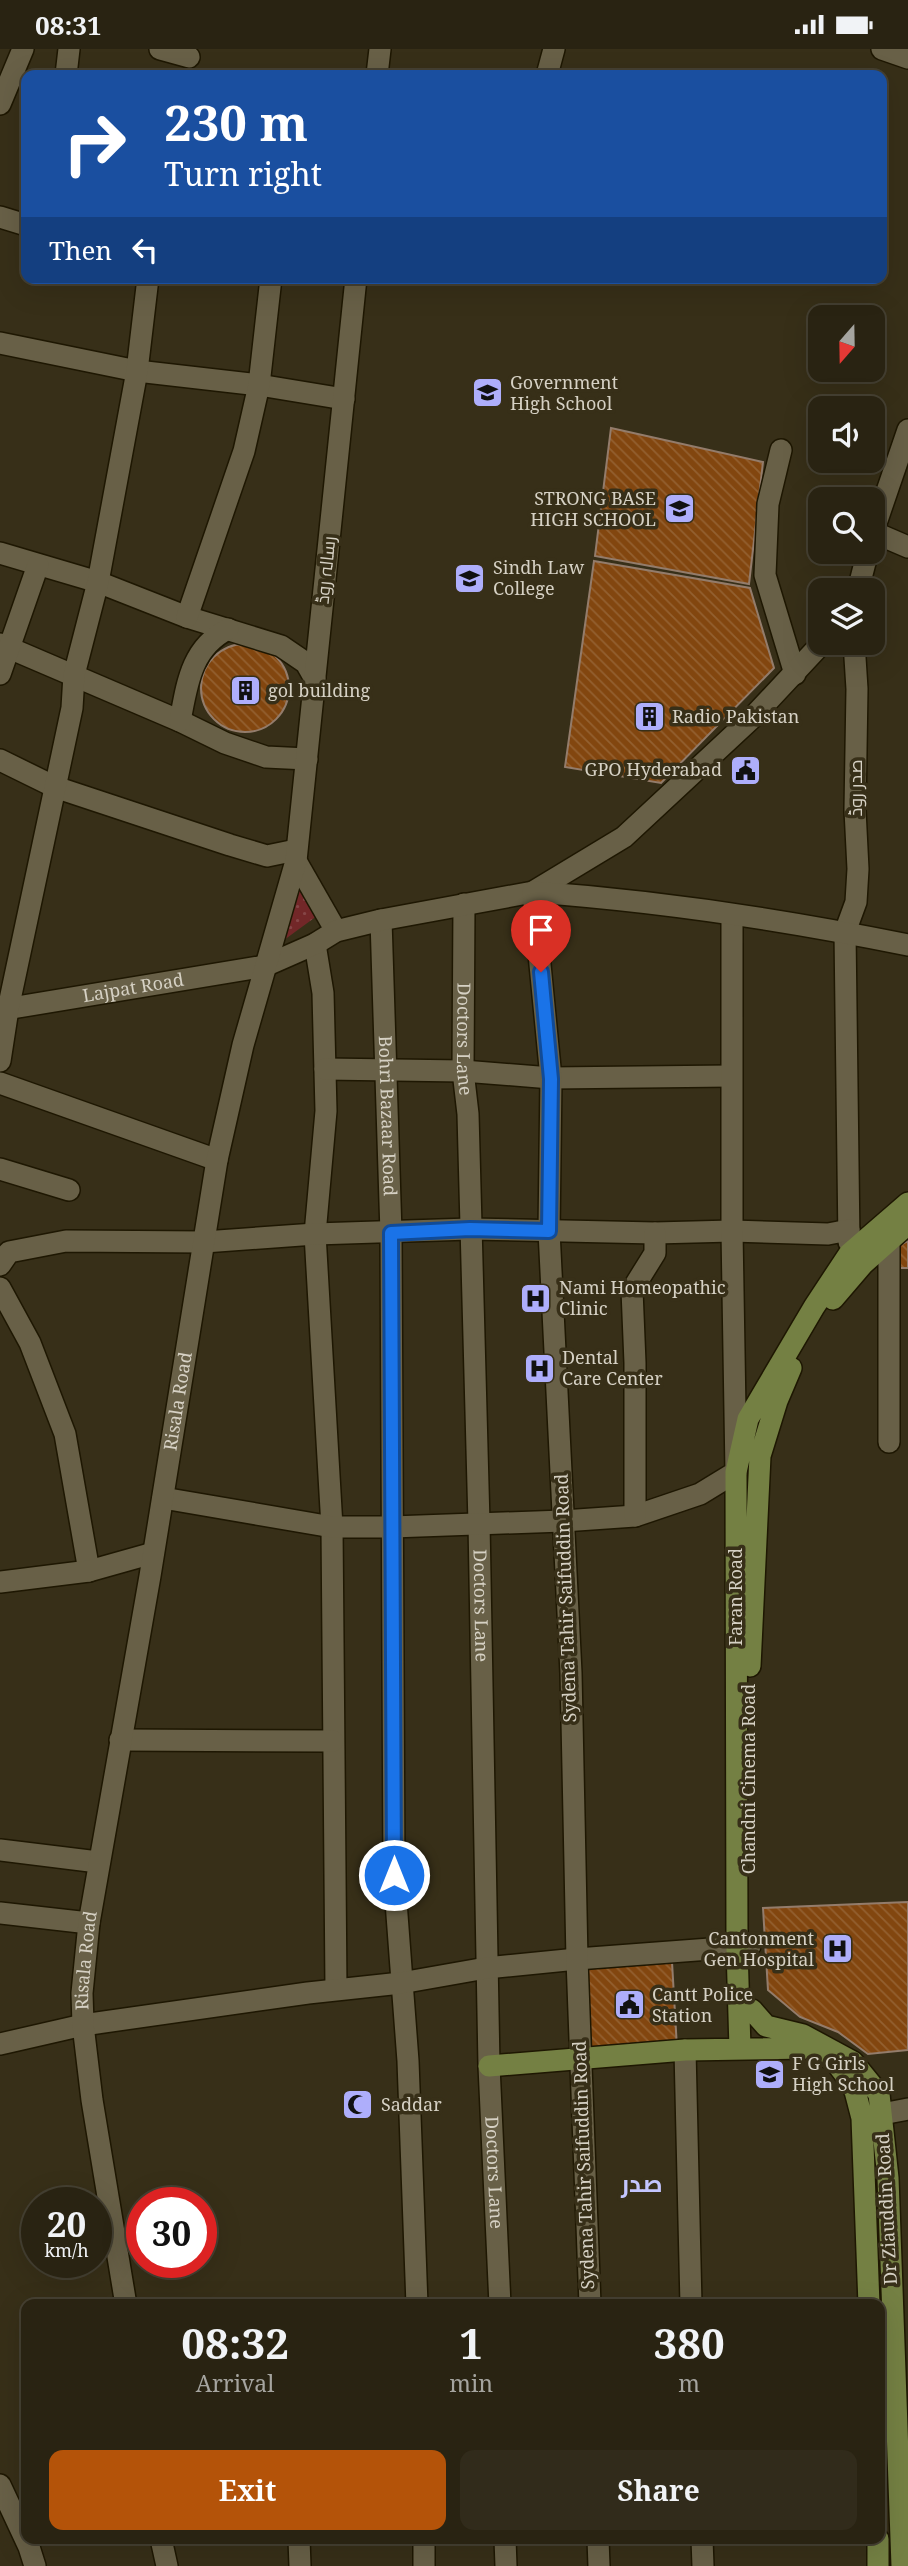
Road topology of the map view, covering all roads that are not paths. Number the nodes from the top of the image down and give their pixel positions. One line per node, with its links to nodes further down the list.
1 (23, 49): 12 (street)
2 (69, 49): 9 (street)
3 (159, 49): 8 (street)
4 (380, 49): 10 (street)
5 (554, 49): 11 (street)
6 (882, 49): 7 (street)
7 (908, 58)
8 (188, 60)
9 (67, 70)
10 (378, 70)
11 (548, 70)
12 (0, 104)
13 (0, 216): 14 (street)
14 (21, 223)
15 (147, 284): 19 (street)
16 (270, 284): 20 (street)
17 (355, 284): 21 (street, رسالہ روڈ)
18 (0, 343): 19 (street)
19 (137, 371): 20 (street); 29 (street)
20 (259, 385): 21 (street); 30 (street)
21 (344, 399): 38 (street, رسالہ روڈ)
22 (908, 430): 24 (street)
23 (781, 450): 36 (street)
24 (885, 497)
25 (885, 537): 26 (street)
26 (908, 547)
27 (0, 553): 28 (street)
28 (37, 565): 29 (street); 32 (street)
29 (98, 582): 30 (street); 37 (street)
30 (187, 617): 31 (street)
31 (228, 629): 38 (street); 39 (street)
32 (5, 647): 35 (street); 37 (street)
33 (812, 655): 36 (street)
34 (856, 655): 49 (street, صدر روڈ)
35 (0, 674)
36 (795, 674): 44 (street)
37 (74, 675): 39 (street); 42 (street)
38 (315, 679): 40 (street, رسالہ روڈ)
39 (180, 721): 40 (street)
40 (307, 759): 43 (street, رسالہ روڈ)
41 (0, 760): 42 (street)
42 (55, 787): 43 (street); 53 (street)
43 (296, 856): 48 (street); 52 (street, Risala Road)
44 (533, 892): 45 (street, Lajpat Road); 46 (street); 59 (street, Sydena Tahir Saifuddin Road)
45 (464, 904): 47 (street, Lajpat Road); 57 (street, Doctors Lane)
46 (732, 915): 49 (street); 58 (street)
47 (380, 920): 48 (street, Lajpat Road); 56 (street, Bohri Bazaar Road)
48 (336, 931): 50 (street, Lajpat Road)
49 (845, 932): 51 (street); 67 (street, صدر روڈ)
50 (315, 944): 52 (street, Lajpat Road); 55 (street)
51 (908, 945)
52 (265, 966): 53 (street, Lajpat Road); 61 (street, Risala Road)
53 (4, 1009): 54 (street)
54 (0, 1061)
55 (325, 1069): 56 (street); 72 (street)
56 (387, 1071): 57 (street); 70 (street, Bohri Bazaar Road)
57 (463, 1071): 59 (street); 66 (street, Doctors Lane)
58 (731, 1076): 59 (street); 69 (street)
59 (551, 1079): 68 (street, Sydena Tahir Saifuddin Road)
60 (0, 1083): 61 (street)
61 (217, 1160): 74 (street, Risala Road)
62 (0, 1169): 63 (street)
63 (69, 1190)
64 (908, 1203): 75 (main road, Faran Road)
65 (908, 1224): 73 (main road, Chandni Cinema Road)
66 (470, 1229): 68 (street); 70 (street); 83 (street, Doctors Lane)
67 (849, 1230): 69 (street); 75 (street, صدر روڈ)
68 (549, 1231): 71 (street); 82 (street, Sydena Tahir Saifuddin Road)
69 (732, 1231): 71 (street); 79 (street)
70 (391, 1233): 72 (street); 85 (street, Bohri Bazaar Road)
71 (655, 1233): 81 (street)
72 (315, 1234): 74 (street); 84 (street)
73 (889, 1239): 78 (street); 95 (main road, Chandni Cinema Road)
74 (204, 1243): 76 (street); 80 (street, Risala Road)
75 (849, 1254): 79 (main road, Faran Road)
76 (0, 1265)
77 (0, 1288): 87 (street)
78 (889, 1441)
79 (736, 1472): 81 (street); 95 (main road, Faran Road)
80 (163, 1499): 84 (street); 86 (street, Risala Road)
81 (635, 1516): 82 (street)
82 (563, 1521): 83 (street); 96 (street, Sydena Tahir Saifuddin Road)
83 (479, 1523): 85 (street); 97 (street, Doctors Lane)
84 (332, 1527): 85 (street); 90 (street)
85 (392, 1527): 98 (street, Bohri Bazaar Road)
86 (153, 1553): 87 (street); 89 (street, Risala Road)
87 (89, 1571): 88 (street)
88 (0, 1582)
89 (120, 1740): 90 (street); 92 (street, Risala Road)
90 (333, 1741): 99 (street)
91 (0, 1850): 92 (street)
92 (98, 1862): 94 (street, Risala Road)
93 (0, 1913): 94 (street)
94 (89, 1923): 101 (street, Risala Road)
95 (743, 1947): 96 (street); 100 (main road, Chandni Cinema Road); 103 (main road, Faran Road)
96 (577, 1959): 97 (street); 105 (street, Sydena Tahir Saifuddin Road)
97 (486, 1968): 98 (street); 106 (street, Doctors Lane)
98 (401, 1983): 99 (street); 110 (street, Bohri Bazaar Road)
99 (336, 1989): 101 (street)
100 (752, 2010): 103 (main road, Chandni Cinema Road); 108 (main road, Dr Ziauddin Road)
101 (83, 2025): 102 (street); 109 (street, Risala Road)
102 (0, 2044)
103 (748, 2048): 104 (main road, Dr Ziauddin Road); 114 (main road, Dr Ziauddin Road)
104 (685, 2049): 105 (main road, Dr Ziauddin Road); 113 (street)
105 (580, 2060): 106 (main road, Dr Ziauddin Road); 112 (street, Sydena Tahir Saifuddin Road)
106 (489, 2066): 111 (street, Doctors Lane)
107 (908, 2109): 108 (street)
108 (882, 2114): 133 (main road, Dr Ziauddin Road)
109 (125, 2299)
110 (417, 2299)
111 (500, 2299)
112 (590, 2299)
113 (691, 2299)
114 (869, 2299)
115 (0, 2485): 116 (street)
116 (21, 2530)
117 (28, 2544): 125 (street)
118 (162, 2544): 126 (street)
119 (299, 2544): 127 (street)
120 (424, 2544): 128 (street)
121 (506, 2544): 129 (street)
122 (598, 2544): 130 (street)
123 (702, 2544): 131 (street)
124 (878, 2544): 132 (main road)
125 (35, 2566)
126 (167, 2566)
127 (300, 2566)
128 (424, 2566)
129 (506, 2566)
130 (599, 2566)
131 (703, 2566)
132 (878, 2566)
133 (902, 2566)

